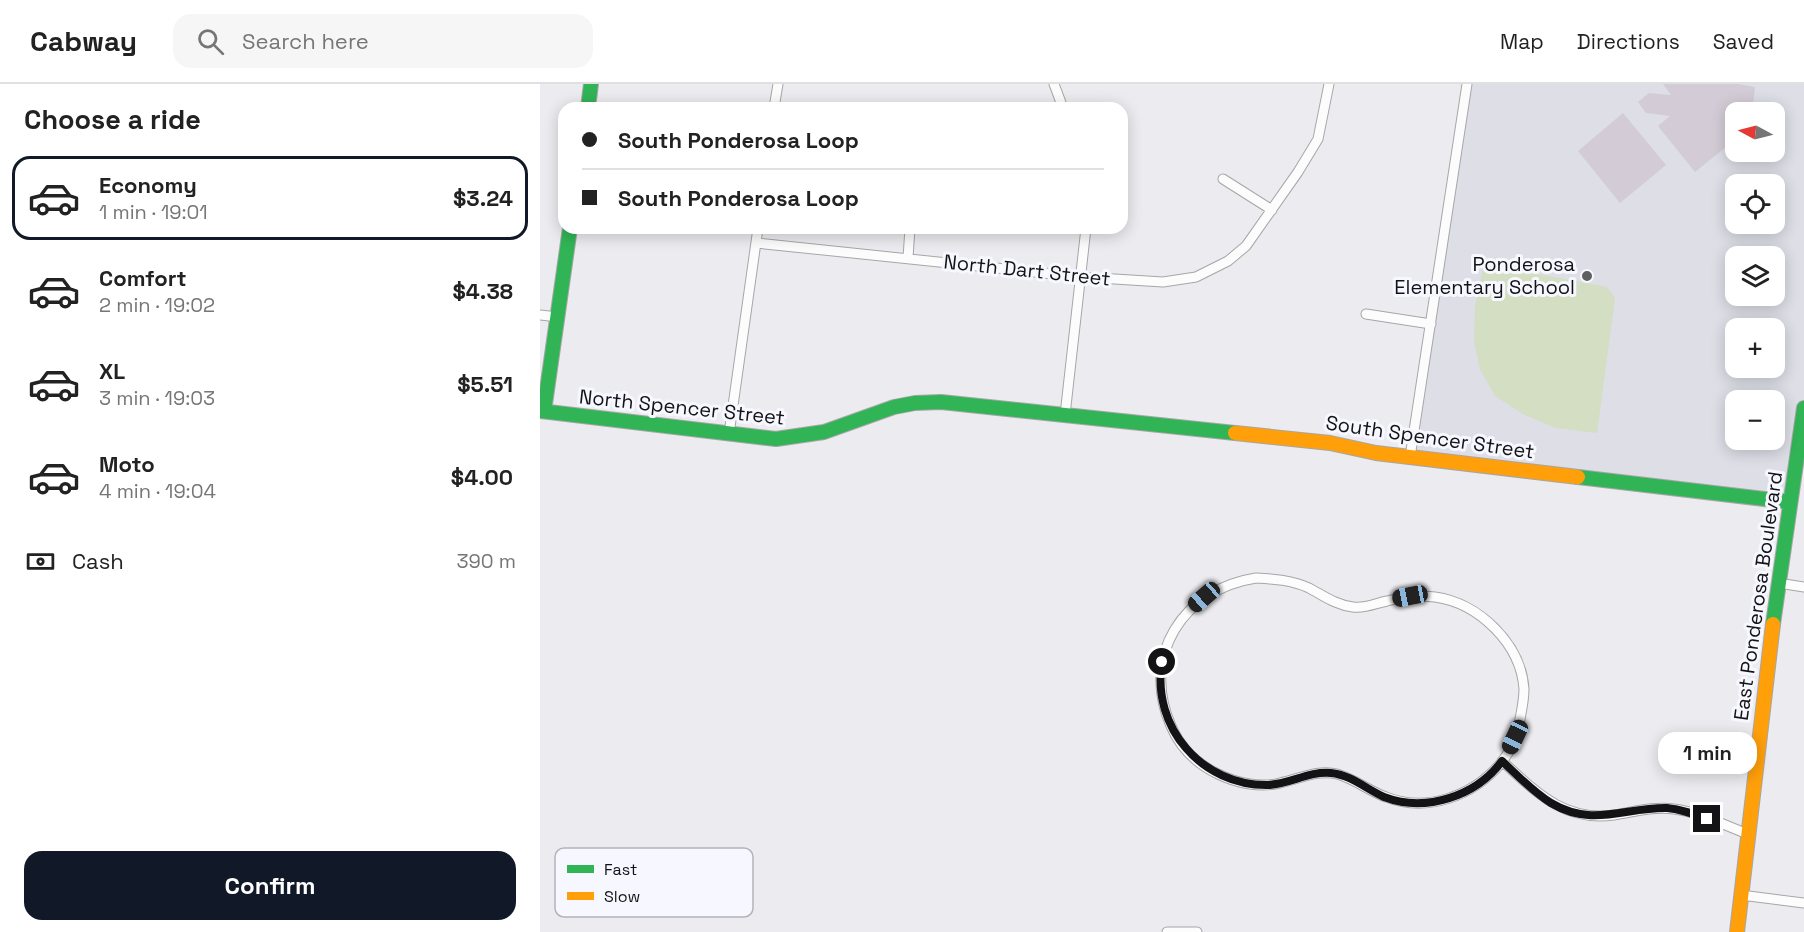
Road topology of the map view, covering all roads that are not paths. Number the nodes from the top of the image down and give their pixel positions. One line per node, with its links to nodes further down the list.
1 (591, 84): 6 (street)
2 (778, 84): 7 (street)
3 (1054, 84): 8 (street)
4 (1329, 84): 10 (street, North Dart Street)
5 (1467, 84): 21 (street)
6 (589, 102)
7 (775, 102)
8 (1061, 102)
9 (1223, 179): 10 (street)
10 (1272, 210): 17 (street, North Dart Street)
11 (569, 234): 20 (street)
12 (757, 234): 15 (street)
13 (910, 234): 16 (street)
14 (1086, 234): 17 (street)
15 (756, 243): 16 (street, North Dart Street); 25 (street)
16 (908, 258): 17 (street, North Dart Street)
17 (1082, 277): 24 (street)
18 (1366, 314): 21 (street)
19 (540, 315): 20 (street)
20 (558, 317): 23 (street)
21 (1431, 324): 26 (street)
22 (1804, 408): 27 (street, East Ponderosa Boulevard)
23 (542, 411): 25 (street, North Spencer Street)
24 (1065, 415): 25 (street, North Spencer Street); 26 (street, South Spencer Street)
25 (729, 434)
26 (1410, 457): 27 (street, South Spencer Street)
27 (1790, 502): 28 (street, East Ponderosa Boulevard)
28 (1778, 583): 29 (street); 31 (street, East Ponderosa Boulevard)
29 (1804, 587)
30 (1502, 761): 30 (street); 31 (street)
31 (1748, 834): 32 (street, East Ponderosa Boulevard)
32 (1741, 895): 33 (street); 36 (street, East Ponderosa Boulevard)
33 (1804, 903)
34 (1167, 932): 35 (street)
35 (1197, 932)
36 (1737, 932)

